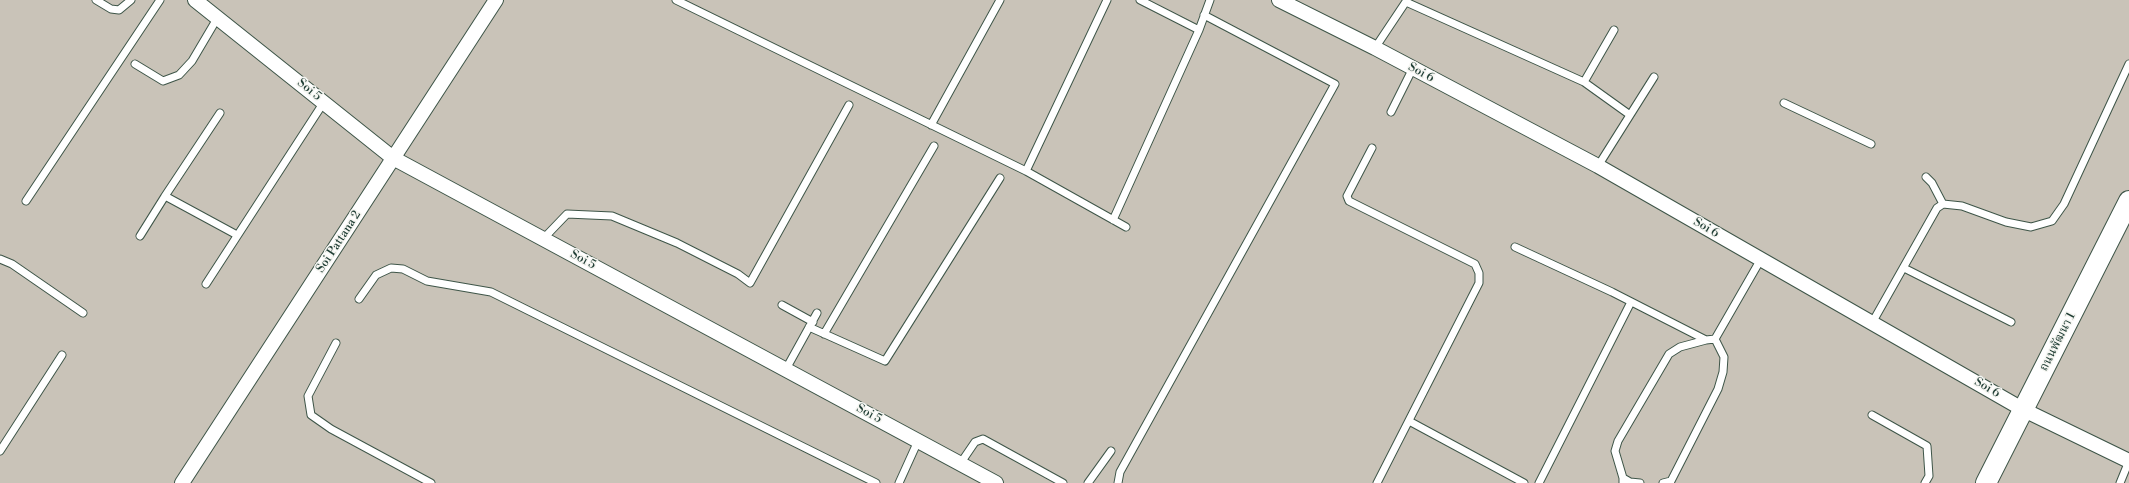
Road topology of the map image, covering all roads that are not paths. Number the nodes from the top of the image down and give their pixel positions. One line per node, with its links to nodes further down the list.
1 (96, 0): 2 (lane)
2 (131, 0)
3 (160, 0): 39 (lane)
4 (195, 0): 14 (street, Soi 5)
5 (496, 0): 33 (street, Soi Pattana 2)
6 (676, 0): 29 (lane)
7 (1000, 0): 29 (lane)
8 (1107, 0): 35 (lane)
9 (1140, 0): 15 (lane)
10 (1210, 0): 13 (lane)
11 (1279, 0): 17 (street, Soi 6)
12 (1406, 1): 17 (lane); 22 (lane)
13 (1204, 16): 15 (lane); 82 (lane)
14 (218, 17): 18 (lane); 23 (street, Soi 5)
15 (1199, 30): 42 (lane)
16 (1614, 30): 22 (lane)
17 (1375, 48): 20 (street, Soi 6)
18 (135, 64)
19 (2129, 64): 41 (lane)
20 (1413, 68): 26 (lane); 34 (street, Soi 6)
21 (1654, 77): 28 (lane)
22 (1584, 82): 28 (lane)
23 (324, 102): 33 (street, Soi 5); 44 (lane)
24 (1784, 103): 30 (lane)
25 (850, 105): 46 (lane)
26 (1391, 112)
27 (220, 113): 38 (lane)
28 (1630, 115): 34 (lane)
29 (931, 125): 35 (lane)
30 (1871, 144)
31 (934, 146): 60 (lane)
32 (1372, 148): 68 (lane)
33 (393, 158): 46 (street, Soi 5); 75 (street, Soi Pattana 2)
34 (1598, 166): 49 (street, Soi 6)
35 (1026, 172): 42 (lane)
36 (1926, 177): 41 (lane)
37 (1000, 178): 60 (lane)
38 (165, 196): 44 (lane); 45 (lane)
39 (26, 201)
40 (2129, 201): 66 (main road, ถนนพัฒนา 1)
41 (1943, 204): 50 (lane)
42 (1112, 220): 43 (lane)
43 (1126, 227)
44 (238, 235): 51 (lane)
45 (140, 236)
46 (544, 239): 65 (street, Soi 5)
47 (1515, 247): 53 (lane)
48 (0, 259): 55 (lane)
49 (1761, 259): 58 (street, Soi 6); 61 (lane)
50 (1904, 268): 57 (lane); 58 (lane)
51 (206, 284)
52 (359, 299): 77 (lane)
53 (1631, 302): 62 (lane); 85 (lane)
54 (782, 305): 59 (lane)
55 (83, 313)
56 (817, 313): 59 (lane)
57 (2012, 322)
58 (1872, 323): 66 (street, Soi 6)
59 (811, 324): 60 (lane); 65 (lane)
60 (824, 334)
61 (1715, 339): 62 (lane); 87 (lane)
62 (1706, 340): 74 (lane)
63 (336, 343): 76 (lane)
64 (62, 355): 70 (lane)
65 (786, 369): 69 (street, Soi 5)
66 (2024, 410): 72 (street, Soi 6); 89 (main road, ถนนพัฒนา 1)
67 (1872, 415): 88 (lane)
68 (1409, 421): 83 (lane); 84 (lane)
69 (918, 441): 73 (street, Soi 5); 78 (lane)
70 (0, 451)
71 (1111, 451): 81 (lane)
72 (2129, 461): 90 (lane)
73 (960, 464): 79 (street, Soi 5); 80 (lane)
74 (1623, 480): 86 (lane)
75 (182, 483)
76 (431, 483)
77 (876, 483)
78 (899, 483)
79 (996, 483)
80 (1063, 483)
81 (1088, 483)
82 (1118, 483)
83 (1377, 483)
84 (1524, 483)
85 (1539, 483)
86 (1640, 483)
87 (1663, 483)
88 (1925, 483)
89 (1986, 483)
90 (2120, 483)

